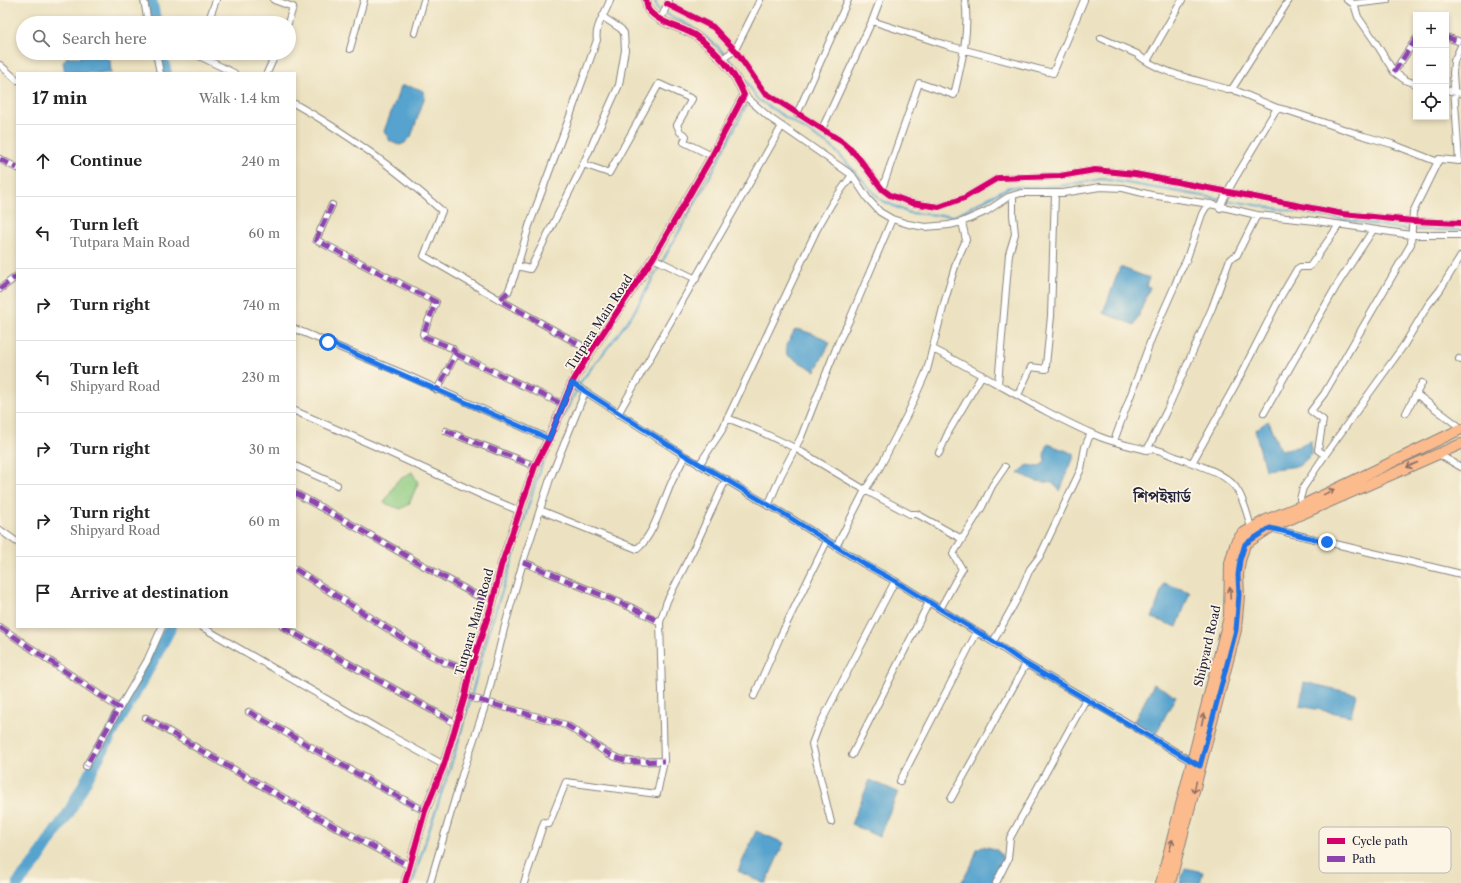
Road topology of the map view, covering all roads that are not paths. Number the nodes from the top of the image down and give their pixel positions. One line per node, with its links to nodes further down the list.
1 (144, 0): 19 (street)
2 (216, 0): 20 (street)
3 (274, 0): 21 (street)
4 (364, 0): 31 (street)
5 (424, 0): 25 (street)
6 (610, 0): 22 (street)
7 (646, 0): 23 (street)
8 (760, 0): 32 (street)
9 (848, 0): 53 (street)
10 (880, 0): 24 (street)
11 (965, 0): 33 (street)
12 (1084, 0): 33 (street)
13 (1182, 0): 38 (street)
14 (1289, 0): 46 (street)
15 (1347, 0): 18 (street)
16 (1387, 0): 18 (street)
17 (667, 4): 23 (street); 32 (street)
18 (1354, 4): 43 (street)
19 (147, 16)
20 (210, 16)
21 (290, 16)
22 (603, 17): 59 (street); 80 (street)
23 (661, 18): 34 (street)
24 (872, 21): 33 (street); 55 (street)
25 (416, 33)
26 (1101, 38): 38 (street)
27 (1449, 38): 28 (street)
28 (1461, 42)
29 (1413, 44): 43 (street)
30 (1461, 46): 48 (street)
31 (350, 49)
32 (735, 50): 34 (street); 53 (street)
33 (964, 50): 62 (street)
34 (725, 57): 50 (street)
35 (157, 60): 40 (street)
36 (207, 60): 41 (street)
37 (273, 60): 42 (street)
38 (1147, 61): 46 (street)
39 (0, 65): 44 (street)
40 (160, 72)
41 (232, 72)
42 (267, 72)
43 (1394, 72): 45 (street)
44 (16, 79)
45 (1413, 83)
46 (1232, 89): 52 (street)
47 (1449, 90): 48 (street)
48 (1453, 91): 49 (street); 58 (street)
49 (1461, 93)
50 (744, 95): 54 (street); 56 (street, Tutpara Main Road)
51 (296, 105): 84 (street)
52 (1278, 108): 58 (street); 64 (street)
53 (797, 114): 55 (street)
54 (782, 126): 61 (street); 82 (street)
55 (822, 129): 62 (street)
56 (712, 156): 59 (street); 79 (street, Tutpara Main Road)
57 (0, 159): 60 (street)
58 (1438, 162): 71 (street)
59 (584, 164): 80 (street)
60 (16, 167)
61 (852, 174): 70 (street); 102 (street)
62 (882, 189): 64 (street)
63 (1055, 193): 65 (street); 66 (street); 96 (street)
64 (1226, 194): 67 (street); 71 (street)
65 (1012, 196): 72 (street); 92 (street)
66 (1210, 204): 67 (street); 107 (street)
67 (1221, 205): 69 (street)
68 (332, 206): 88 (street)
69 (1257, 215): 74 (street); 110 (street)
70 (892, 219): 72 (street); 109 (street)
71 (1413, 221): 73 (street); 77 (street)
72 (962, 222): 86 (street)
73 (1461, 223)
74 (1339, 224): 75 (street); 115 (street)
75 (1373, 230): 77 (street); 99 (street)
76 (1461, 235): 77 (street)
77 (1411, 236): 113 (street)
78 (1461, 256): 113 (street)
79 (660, 261): 82 (street); 87 (street, Tutpara Main Road)
80 (517, 266): 84 (street)
81 (16, 277): 83 (street)
82 (696, 280): 101 (street)
83 (0, 288)
84 (500, 300): 87 (street)
85 (296, 328): 93 (street)
86 (932, 349): 89 (street); 123 (street)
87 (591, 351): 90 (street, Tutpara Main Road)
88 (456, 354): 93 (street); 97 (street)
89 (982, 375): 92 (street); 111 (street)
90 (572, 383): 94 (street); 97 (street, Tutpara Main Road)
91 (1422, 383): 95 (street)
92 (998, 384): 96 (street)
93 (437, 390): 106 (street)
94 (585, 392): 101 (street); 127 (street)
95 (1416, 394): 100 (street); 103 (street)
96 (1018, 395): 105 (street)
97 (564, 405): 106 (street, Tutpara Main Road)
98 (296, 411): 128 (street)
99 (1264, 413)
100 (1406, 413)
101 (618, 414): 114 (street)
102 (727, 418): 109 (street); 116 (street)
103 (1461, 429): 125 (main road, Shipyard Road, one-way to 103)
104 (446, 431): 118 (street)
105 (1091, 433): 107 (street); 149 (street)
106 (549, 439): 118 (street, Tutpara Main Road)
107 (1114, 441): 110 (street)
108 (1461, 444): 112 (main road)
109 (795, 448): 123 (street); 126 (street)
110 (1147, 450): 115 (street)
111 (939, 453)
112 (1437, 454): 120 (street); 130 (main road, one-way to 130)
113 (1326, 455): 125 (street)
114 (686, 456): 116 (street); 127 (street)
115 (1192, 462): 129 (street)
116 (699, 465): 121 (street)
117 (296, 466): 122 (street)
118 (534, 466): 128 (street, Tutpara Main Road)
119 (1005, 467): 132 (street)
120 (1461, 467)
121 (726, 479): 126 (street); 143 (street)
122 (337, 485)
123 (865, 490): 132 (street); 135 (street)
124 (296, 494): 141 (street)
125 (1303, 505): 129 (main road, Shipyard Road)
126 (768, 506): 134 (street)
127 (540, 510): 136 (street)
128 (520, 511): 141 (street, Tutpara Main Road)
129 (1251, 528): 162 (main road, Shipyard Road, one-way to 129)
130 (1270, 528): 138 (street); 162 (main road, Shipyard Road)
131 (0, 530): 133 (street)
132 (962, 539): 142 (street)
133 (16, 541)
134 (827, 541): 135 (street); 153 (street)
135 (836, 547): 139 (street)
136 (523, 562): 143 (street); 155 (street)
137 (296, 570): 151 (street)
138 (1461, 574)
139 (895, 581): 140 (street); 168 (street)
140 (929, 602): 142 (street); 160 (street)
141 (492, 604): 151 (street, Tutpara Main Road)
142 (940, 609): 148 (street)
143 (660, 622): 161 (street)
144 (0, 627): 156 (street)
145 (160, 628): 156 (street)
146 (204, 628): 163 (street)
147 (285, 628): 159 (street)
148 (977, 632): 149 (street); 165 (street)
149 (994, 642): 150 (street)
150 (1026, 664): 154 (street); 166 (street)
151 (470, 671): 152 (street, Tutpara Main Road)
152 (465, 696): 155 (street); 159 (street, Tutpara Main Road)
153 (754, 696)
154 (1086, 699): 162 (street); 173 (street)
155 (486, 703): 161 (street); 171 (street)
156 (118, 708): 164 (street)
157 (249, 712): 167 (street)
158 (146, 718): 169 (street)
159 (455, 723): 163 (street, Tutpara Main Road)
160 (852, 755)
161 (664, 761): 172 (street)
162 (1197, 764): 174 (main road, Shipyard Road, one-way to 162); 175 (main road, Shipyard Road, one-way to 175)
163 (444, 765): 167 (street, Tutpara Main Road)
164 (86, 766)
165 (900, 781)
166 (951, 799)
167 (425, 811): 169 (street, Tutpara Main Road)
168 (831, 822)
169 (410, 866): 170 (street, Tutpara Main Road)
170 (405, 883)
171 (430, 883)
172 (524, 883)
173 (996, 883)
174 (1161, 883)
175 (1170, 883)

